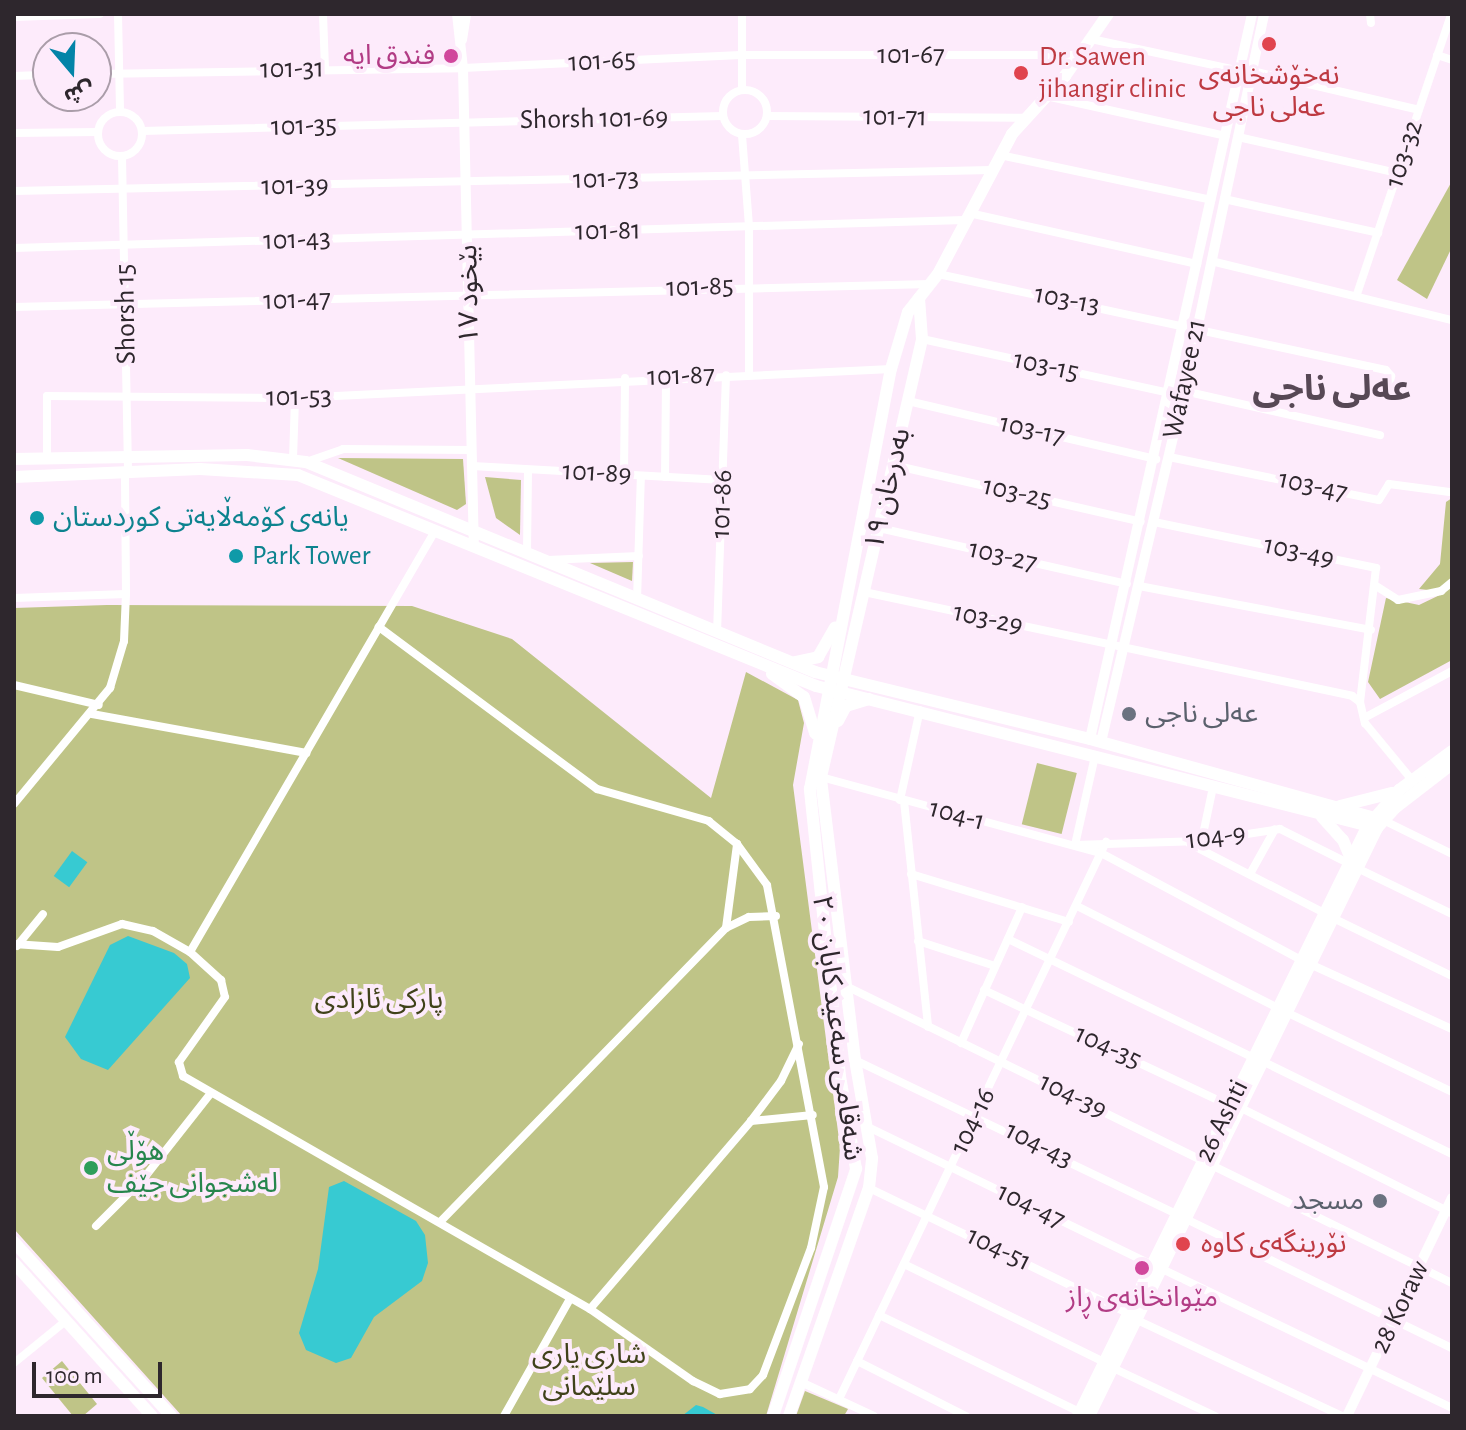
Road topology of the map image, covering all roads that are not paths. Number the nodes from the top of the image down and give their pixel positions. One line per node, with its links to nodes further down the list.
1 (100, 14): 11 (street)
2 (118, 14): 22 (street)
3 (323, 14): 18 (street)
4 (457, 14): 13 (street)
5 (466, 14): 13 (street)
6 (742, 14): 14 (street)
7 (1108, 14): 12 (main road, بەدرخان ١٩)
8 (1252, 14): 20 (street, Wafayee 21)
9 (1264, 14): 20 (street, Wafayee 21)
10 (1451, 14): 16 (street, 103-32)
11 (14, 17)
12 (1091, 39): 15 (main road, بەدرخان ١٩); 20 (street)
13 (462, 40): 19 (street, بێخود ١٧)
14 (741, 55): 15 (street, 101-67); 19 (street, 101-65); 23 (street)
15 (1080, 55): 24 (main road, بەدرخان ١٩)
16 (1437, 55): 17 (street); 25 (street, 103-32)
17 (1452, 60)
18 (325, 68): 19 (street, 101-31); 22 (street, 101-31)
19 (463, 68): 30 (street, بێخود ١٧)
20 (1247, 71): 25 (street); 35 (street, Wafayee 21)
21 (112, 73): 22 (street, 101-31)
22 (120, 73): 26 (street)
23 (742, 90): 27 (street); 28 (street)
24 (1046, 95): 29 (main road, بەدرخان ١٩); 35 (street)
25 (1419, 110): 39 (street, 103-32)
26 (120, 112): 31 (street); 32 (street)
27 (723, 116): 30 (street, Shorsh 101-69); 34 (street)
28 (767, 116): 29 (street, 101-71); 34 (street)
29 (1023, 118): 36 (main road, بەدرخان ١٩)
30 (465, 121): 31 (street, 101-35); 41 (street, بێخود ١٧)
31 (142, 131): 37 (street)
32 (98, 132): 33 (street); 37 (street)
33 (14, 133)
34 (742, 135): 40 (street)
35 (1232, 136): 39 (street); 44 (street, Wafayee 21); 45 (street, Wafayee 21)
36 (1000, 155): 38 (main road, بەدرخان ١٩); 45 (street)
37 (122, 157): 42 (street, Shorsh 15)
38 (992, 170): 40 (street, 101-73); 46 (main road, بەدرخان ١٩)
39 (1398, 173): 48 (street, 103-32)
40 (747, 174): 41 (street, 101-73); 47 (street)
41 (466, 183): 42 (street, 101-39); 49 (street, بێخود ١٧)
42 (124, 190): 43 (street, 101-39); 50 (street, Shorsh 15)
43 (14, 191)
44 (1224, 199): 48 (street); 52 (street, Wafayee 21)
45 (1211, 200): 53 (street, Wafayee 21)
46 (967, 216): 47 (street, 101-81); 53 (street, 101-81); 54 (main road, بەدرخان ١٩)
47 (749, 227): 49 (street, 101-81); 55 (street)
48 (1378, 233): 56 (street, 103-32)
49 (467, 234): 50 (street, 101-43); 57 (street, بێخود ١٧)
50 (126, 246): 51 (street, 101-43); 59 (street, Shorsh 15)
51 (14, 248)
52 (1211, 261): 56 (street); 63 (street, Wafayee 21)
53 (1197, 264): 62 (street, Wafayee 21)
54 (934, 279): 55 (street, 101-85); 58 (main road, بەدرخان ١٩); 62 (street, 103-13)
55 (749, 285): 57 (street, 101-85); 66 (street)
56 (1357, 294): 61 (street)
57 (469, 295): 59 (street, 101-47); 71 (street, بێخود ١٧)
58 (919, 298): 64 (main road, بەدرخان ١٩); 65 (main road, بەدرخان ١٩)
59 (126, 306): 60 (street, 101-47); 74 (street, Shorsh 15)
60 (14, 307)
61 (1452, 320)
62 (1184, 323): 63 (street, 103-13); 72 (street, Wafayee 21)
63 (1196, 326): 70 (street, Wafayee 21); 73 (street, 103-13)
64 (922, 339): 72 (street, 103-15); 76 (main road, بەدرخان ١٩)
65 (891, 369): 66 (street, 101-87); 112 (main road, بەدرخان ١٩)
66 (749, 374): 67 (street, 101-87)
67 (726, 375): 68 (street, 101-87); 93 (street, 101-86)
68 (666, 377): 69 (street, 101-87); 92 (street)
69 (625, 378): 71 (street, 101-87); 89 (street)
70 (1184, 391): 77 (street); 80 (street, Wafayee 21)
71 (471, 392): 75 (street, 101-53); 78 (street, بێخود ١٧)
72 (1170, 393): 83 (street, Wafayee 21)
73 (1388, 395)
74 (128, 397): 75 (street, 101-53); 79 (street, Shorsh 15); 81 (street, 101-53)
75 (295, 398): 84 (street)
76 (908, 401): 83 (street, 103-17); 85 (main road, بەدرخان ١٩)
77 (1380, 435)
78 (472, 450): 84 (street); 86 (street, بێخود ١٧)
79 (128, 454): 81 (main road); 84 (main road); 88 (street, Shorsh 15)
80 (1169, 457): 94 (street, 103-47); 96 (street, Wafayee 21)
81 (47, 458): 82 (main road)
82 (14, 459)
83 (1156, 459): 95 (street, Wafayee 21)
84 (300, 460): 99 (main road)
85 (893, 465): 95 (street, 103-25); 97 (main road, بەدرخان ١٩)
86 (472, 466): 87 (street, 101-89); 99 (street, بێخود ١٧)
87 (528, 470): 89 (street, 101-89); 101 (street)
88 (126, 472): 91 (main road); 98 (main road); 109 (street, Shorsh 15)
89 (624, 475): 90 (street, 101-89)
90 (641, 476): 92 (street, 101-89); 102 (street)
91 (14, 477)
92 (665, 477): 93 (street, 101-89)
93 (723, 480): 115 (street, 101-86)
94 (1449, 492)
95 (1141, 522): 105 (street, Wafayee 21)
96 (1154, 522): 106 (street, Wafayee 21); 107 (street, 103-49)
97 (879, 528): 105 (street, 103-27); 108 (main road, بەدرخان ١٩)
98 (435, 531): 100 (main road); 113 (street)
99 (474, 531): 100 (street, بێخود ١٧); 101 (main road)
100 (474, 547): 118 (main road)
101 (527, 553): 103 (main road)
102 (639, 556): 103 (street); 111 (street)
103 (541, 560): 111 (main road)
104 (1452, 582): 107 (street)
105 (1127, 584): 116 (street, Wafayee 21)
106 (1139, 586): 114 (street); 116 (street, Wafayee 21)
107 (1376, 586): 114 (street)
108 (864, 592): 116 (street, 103-29); 117 (main road, بەدرخان ١٩)
109 (126, 594): 110 (street); 126 (street, Shorsh 15)
110 (14, 598)
111 (637, 600): 115 (main road)
112 (844, 607): 119 (main road); 121 (main road, بەدرخان ١٩)
113 (379, 627): 133 (street); 149 (street)
114 (1367, 630): 125 (street)
115 (717, 634): 119 (main road)
116 (1117, 647): 125 (street, 103-29); 131 (street, Wafayee 21)
117 (850, 653): 121 (main road, بەدرخان ١٩); 123 (main road)
118 (749, 659): 121 (main road); 130 (main road)
119 (785, 660): 121 (main road)
120 (1452, 671): 129 (street)
121 (836, 684): 123 (main road); 124 (main road); 130 (main road, شەقامی سەعید کابان ٢٠); 134 (main road, شەقامی سەعید کابان ٢٠)
122 (14, 685): 126 (street)
123 (889, 689): 131 (main road)
124 (876, 697): 127 (main road); 134 (main road)
125 (1360, 702): 129 (street)
126 (99, 705): 128 (street, Shorsh 15)
127 (920, 710): 135 (main road); 143 (street)
128 (92, 714): 133 (street); 144 (street, Shorsh 15)
129 (1364, 720): 140 (street)
130 (817, 741): 226 (main road, شەقامی سەعید کابان ٢٠)
131 (1096, 741): 145 (main road)
132 (1452, 751): 140 (main road)
133 (306, 753): 168 (street)
134 (824, 753): 139 (main road, شەقامی سەعید کابان ٢٠)
135 (1095, 756): 141 (main road); 150 (street)
136 (1452, 764): 138 (main road)
137 (1452, 771): 138 (main road)
138 (1437, 774): 146 (main road)
139 (821, 777): 143 (street, 104-1); 173 (main road, شەقامی سەعید کابان ٢٠)
140 (1412, 780): 142 (main road)
141 (1213, 787): 145 (main road); 151 (street)
142 (1399, 790): 145 (main road); 146 (main road)
143 (902, 800): 150 (street, 104-1); 155 (street)
144 (14, 804)
145 (1325, 811): 146 (main road); 154 (main road)
146 (1375, 824): 153 (street); 154 (main road, 26 Ashti)
147 (1275, 829): 151 (street, 104-9); 154 (street, 104-9); 156 (street)
148 (1106, 842): 150 (street, 104-9); 151 (street, 104-9); 152 (street, 104-16)
149 (737, 844): 161 (street); 164 (street)
150 (1075, 845): 152 (street, 104-1)
151 (1200, 845): 156 (street)
152 (1097, 852): 157 (street, 104-16); 170 (street, 104-1)
153 (1452, 854)
154 (1354, 865): 160 (street, 104-9); 162 (main road, 26 Ashti)
155 (911, 874): 158 (street); 166 (street)
156 (1250, 874): 162 (street)
157 (1077, 906): 163 (street, 104-16); 176 (street)
158 (1022, 907): 163 (street); 165 (street)
159 (43, 914): 167 (street)
160 (1452, 914)
161 (776, 916): 164 (street); 179 (street)
162 (1329, 916): 170 (main road, 26 Ashti); 172 (street)
163 (1069, 922): 169 (street, 104-16)
164 (726, 928): 199 (street)
165 (1008, 939): 169 (street); 171 (street)
166 (918, 941): 171 (street); 177 (street)
167 (16, 945): 168 (street)
168 (190, 952): 185 (street)
169 (1051, 959): 175 (street, 104-16); 182 (street)
170 (1306, 963): 176 (main road, 26 Ashti); 178 (street, 104-1)
171 (995, 966): 174 (street)
172 (1452, 976)
173 (845, 986): 177 (street, 104-39); 181 (main road, شەقامی سەعید کابان ٢٠)
174 (984, 990): 175 (street, 104-35); 180 (street)
175 (1027, 1009): 183 (street, 104-16); 186 (street, 104-35)
176 (1283, 1010): 182 (main road, 26 Ashti); 184 (street)
177 (928, 1027): 180 (street, 104-39)
178 (1452, 1029)
179 (799, 1042): 188 (street); 189 (street)
180 (961, 1043): 183 (street, 104-39)
181 (855, 1060): 187 (street, 104-43); 190 (main road, شەقامی سەعید کابان ٢٠)
182 (1259, 1060): 186 (main road, 26 Ashti); 191 (street)
183 (1002, 1062): 187 (street, 104-16); 192 (street, 104-39)
184 (1452, 1092)
185 (210, 1094): 199 (street); 200 (street)
186 (1236, 1107): 192 (main road, 26 Ashti); 196 (street, 104-35)
187 (976, 1114): 193 (street, 104-16); 198 (street, 104-43)
188 (813, 1115): 189 (street); 208 (street)
189 (751, 1121): 208 (street)
190 (866, 1126): 193 (street, 104-47); 194 (main road, شەقامی سەعید کابان ٢٠)
191 (1452, 1154)
192 (1208, 1162): 198 (main road, 26 Ashti); 205 (street, 104-39)
193 (951, 1167): 197 (street, 104-16); 204 (street, 104-47)
194 (869, 1188): 197 (street, 104-51); 218 (main road, شەقامی سەعید کابان ٢٠)
195 (1452, 1198): 196 (street, 28 Koraw)
196 (1449, 1211): 205 (street, 28 Koraw)
197 (928, 1214): 203 (street, 104-16); 210 (street, 104-51)
198 (1182, 1217): 204 (main road, 26 Ashti); 212 (street, 104-43)
199 (441, 1221): 207 (street)
200 (96, 1226)
201 (14, 1242): 224 (main road)
202 (14, 1263): 211 (main road)
203 (904, 1264): 209 (street, 104-16); 216 (street)
204 (1157, 1267): 210 (main road, 26 Ashti); 217 (street, 104-47)
205 (1419, 1268): 206 (street, 104-39); 212 (street, 28 Koraw)
206 (1452, 1283)
207 (570, 1299): 208 (street); 225 (street)
208 (590, 1309)
209 (879, 1315): 214 (street, 104-16); 222 (street)
210 (1133, 1317): 216 (main road, 26 Ashti); 231 (street, 104-51)
211 (67, 1320): 215 (street); 223 (main road)
212 (1394, 1320): 213 (street, 104-43); 217 (street, 28 Koraw)
213 (1452, 1348)
214 (857, 1361): 219 (street, 104-16); 229 (street)
215 (14, 1363)
216 (1109, 1365): 222 (main road, 26 Ashti); 230 (street)
217 (1369, 1371): 220 (street, 104-47); 231 (street, 28 Koraw)
218 (803, 1383): 219 (street); 227 (main road, شەقامی سەعید کابان ٢٠)
219 (839, 1399): 221 (street)
220 (1452, 1408)
221 (854, 1412): 228 (street)
222 (1082, 1415)
223 (152, 1416)
224 (171, 1416)
225 (504, 1416)
226 (773, 1416)
227 (789, 1416)
228 (874, 1416)
229 (966, 1416)
230 (1215, 1416)
231 (1344, 1416)

